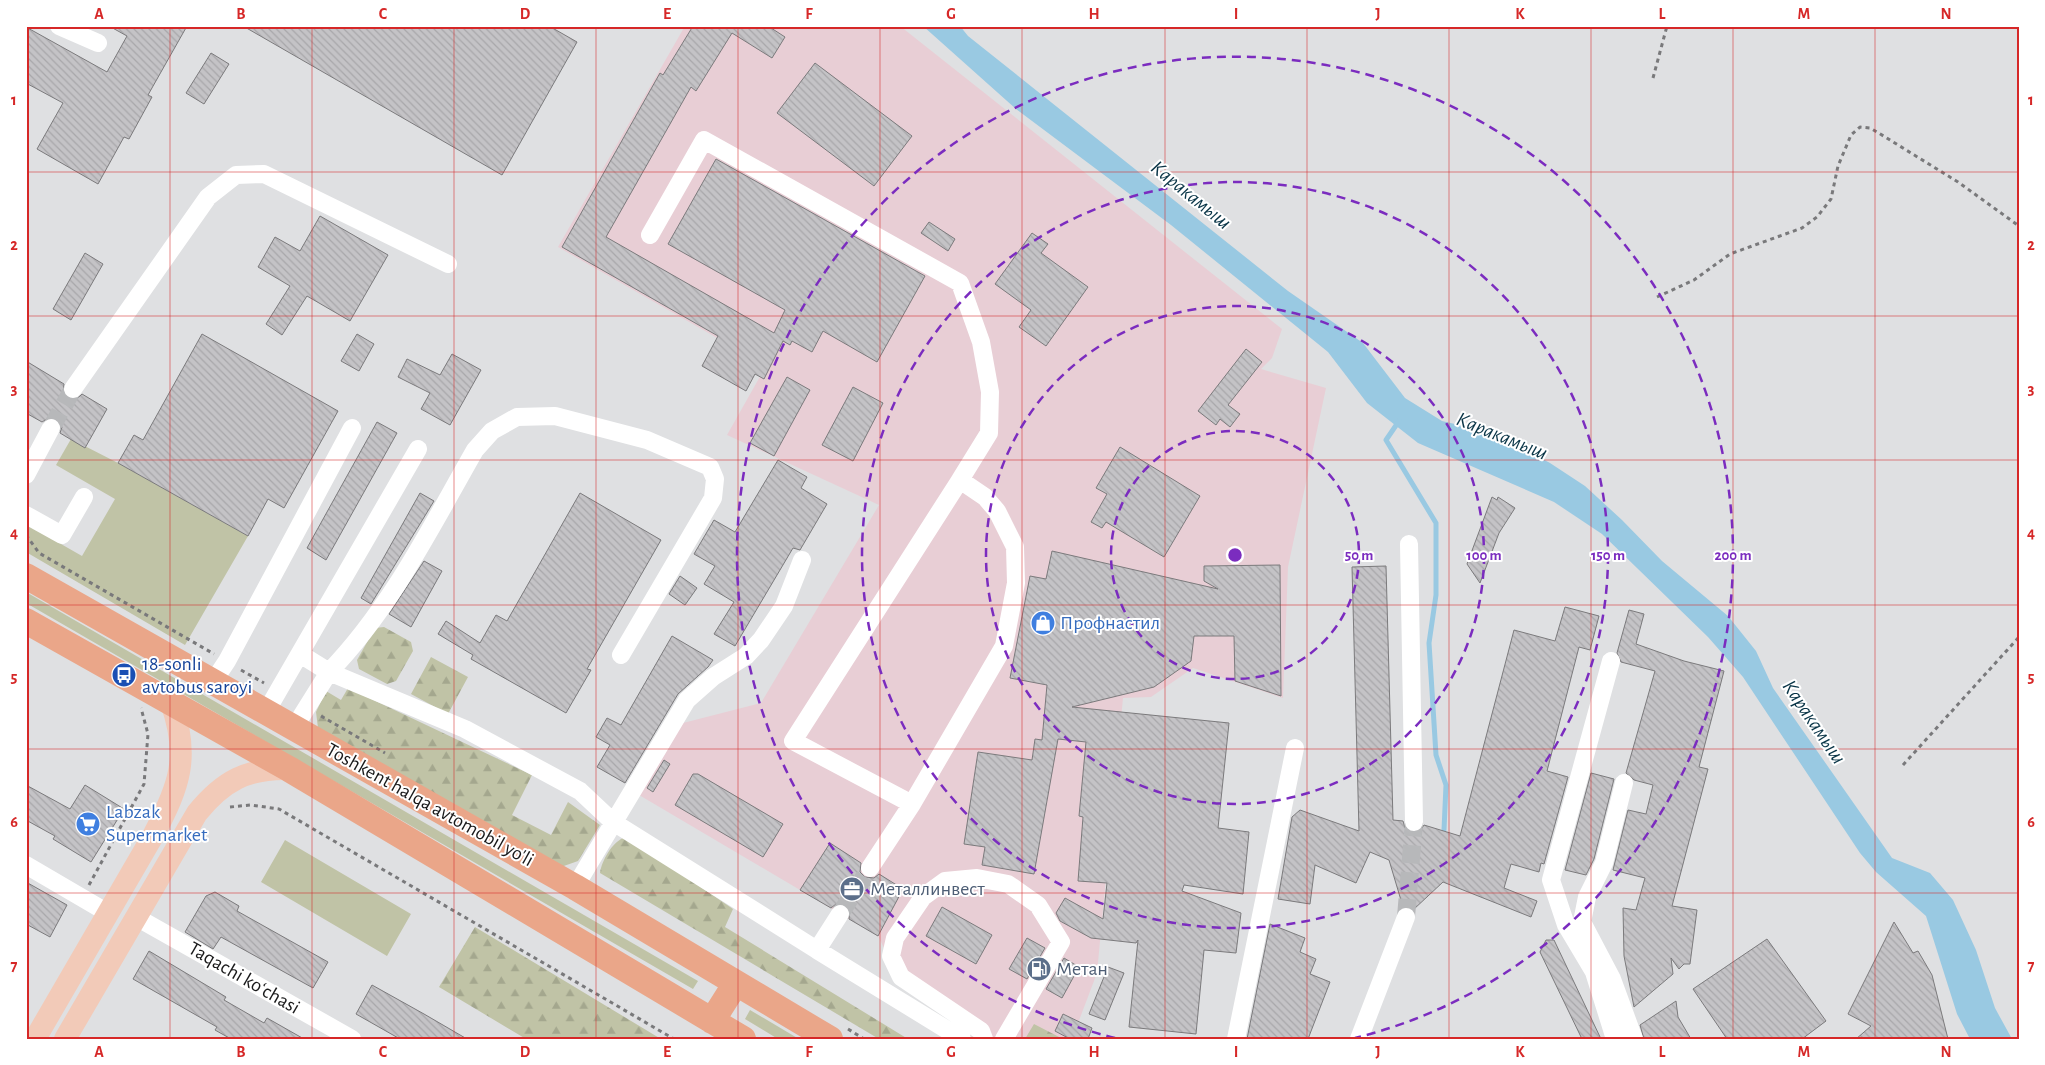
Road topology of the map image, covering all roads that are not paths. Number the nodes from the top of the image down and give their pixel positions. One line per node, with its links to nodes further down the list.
1 (59, 26): 2 (street)
2 (98, 43)
3 (650, 235): 10 (street)
4 (448, 264): 5 (street)
5 (73, 389)
6 (51, 428): 9 (street)
7 (352, 428): 21 (street)
8 (418, 449): 17 (street)
9 (28, 469)
10 (960, 480): 28 (street); 28 (street)
11 (84, 497): 12 (street)
12 (26, 515)
13 (1410, 544): 30 (street)
14 (802, 560): 29 (street)
15 (26, 576): 21 (highway, Toshkent halqa avtomobil yo'li)
16 (26, 620): 22 (highway, Toshkent halqa avtomobil yo'li)
17 (300, 654): 20 (street); 23 (street)
18 (621, 656): 20 (street)
19 (1611, 661): 53 (street)
20 (328, 672): 24 (street); 29 (street)
21 (213, 682): 23 (highway, Toshkent halqa avtomobil yo'li)
22 (171, 702): 26 (highway, Toshkent halqa avtomobil yo'li); 31 (main road)
23 (266, 712): 24 (highway, Toshkent halqa avtomobil yo'li)
24 (294, 728): 35 (highway, Toshkent halqa avtomobil yo'li)
25 (1295, 748): 51 (street)
26 (288, 769): 32 (main road); 42 (highway, Toshkent halqa avtomobil yo'li)
27 (1624, 783): 54 (street)
28 (912, 804): 34 (street)
29 (613, 822): 35 (street); 40 (street)
30 (1414, 822)
31 (154, 834): 32 (main road); 36 (main road)
32 (177, 847): 38 (main road)
33 (26, 865): 36 (street)
34 (870, 868)
35 (574, 887): 41 (highway, Toshkent halqa avtomobil yo'li)
36 (108, 913): 43 (main road)
37 (840, 914): 40 (street)
38 (136, 917): 44 (main road); 45 (street, Taqachi koʻchasi)
39 (1406, 917): 52 (street)
40 (817, 950): 48 (street)
41 (736, 983): 42 (highway); 47 (highway, Toshkent halqa avtomobil yo'li)
42 (712, 1021): 46 (highway, Toshkent halqa avtomobil yo'li)
43 (35, 1039)
44 (65, 1039)
45 (352, 1039)
46 (743, 1039)
47 (830, 1039)
48 (962, 1039)
49 (984, 1039): 50 (street)
50 (1004, 1039)
51 (1236, 1039)
52 (1359, 1039)
53 (1615, 1039)
54 (1634, 1039)

